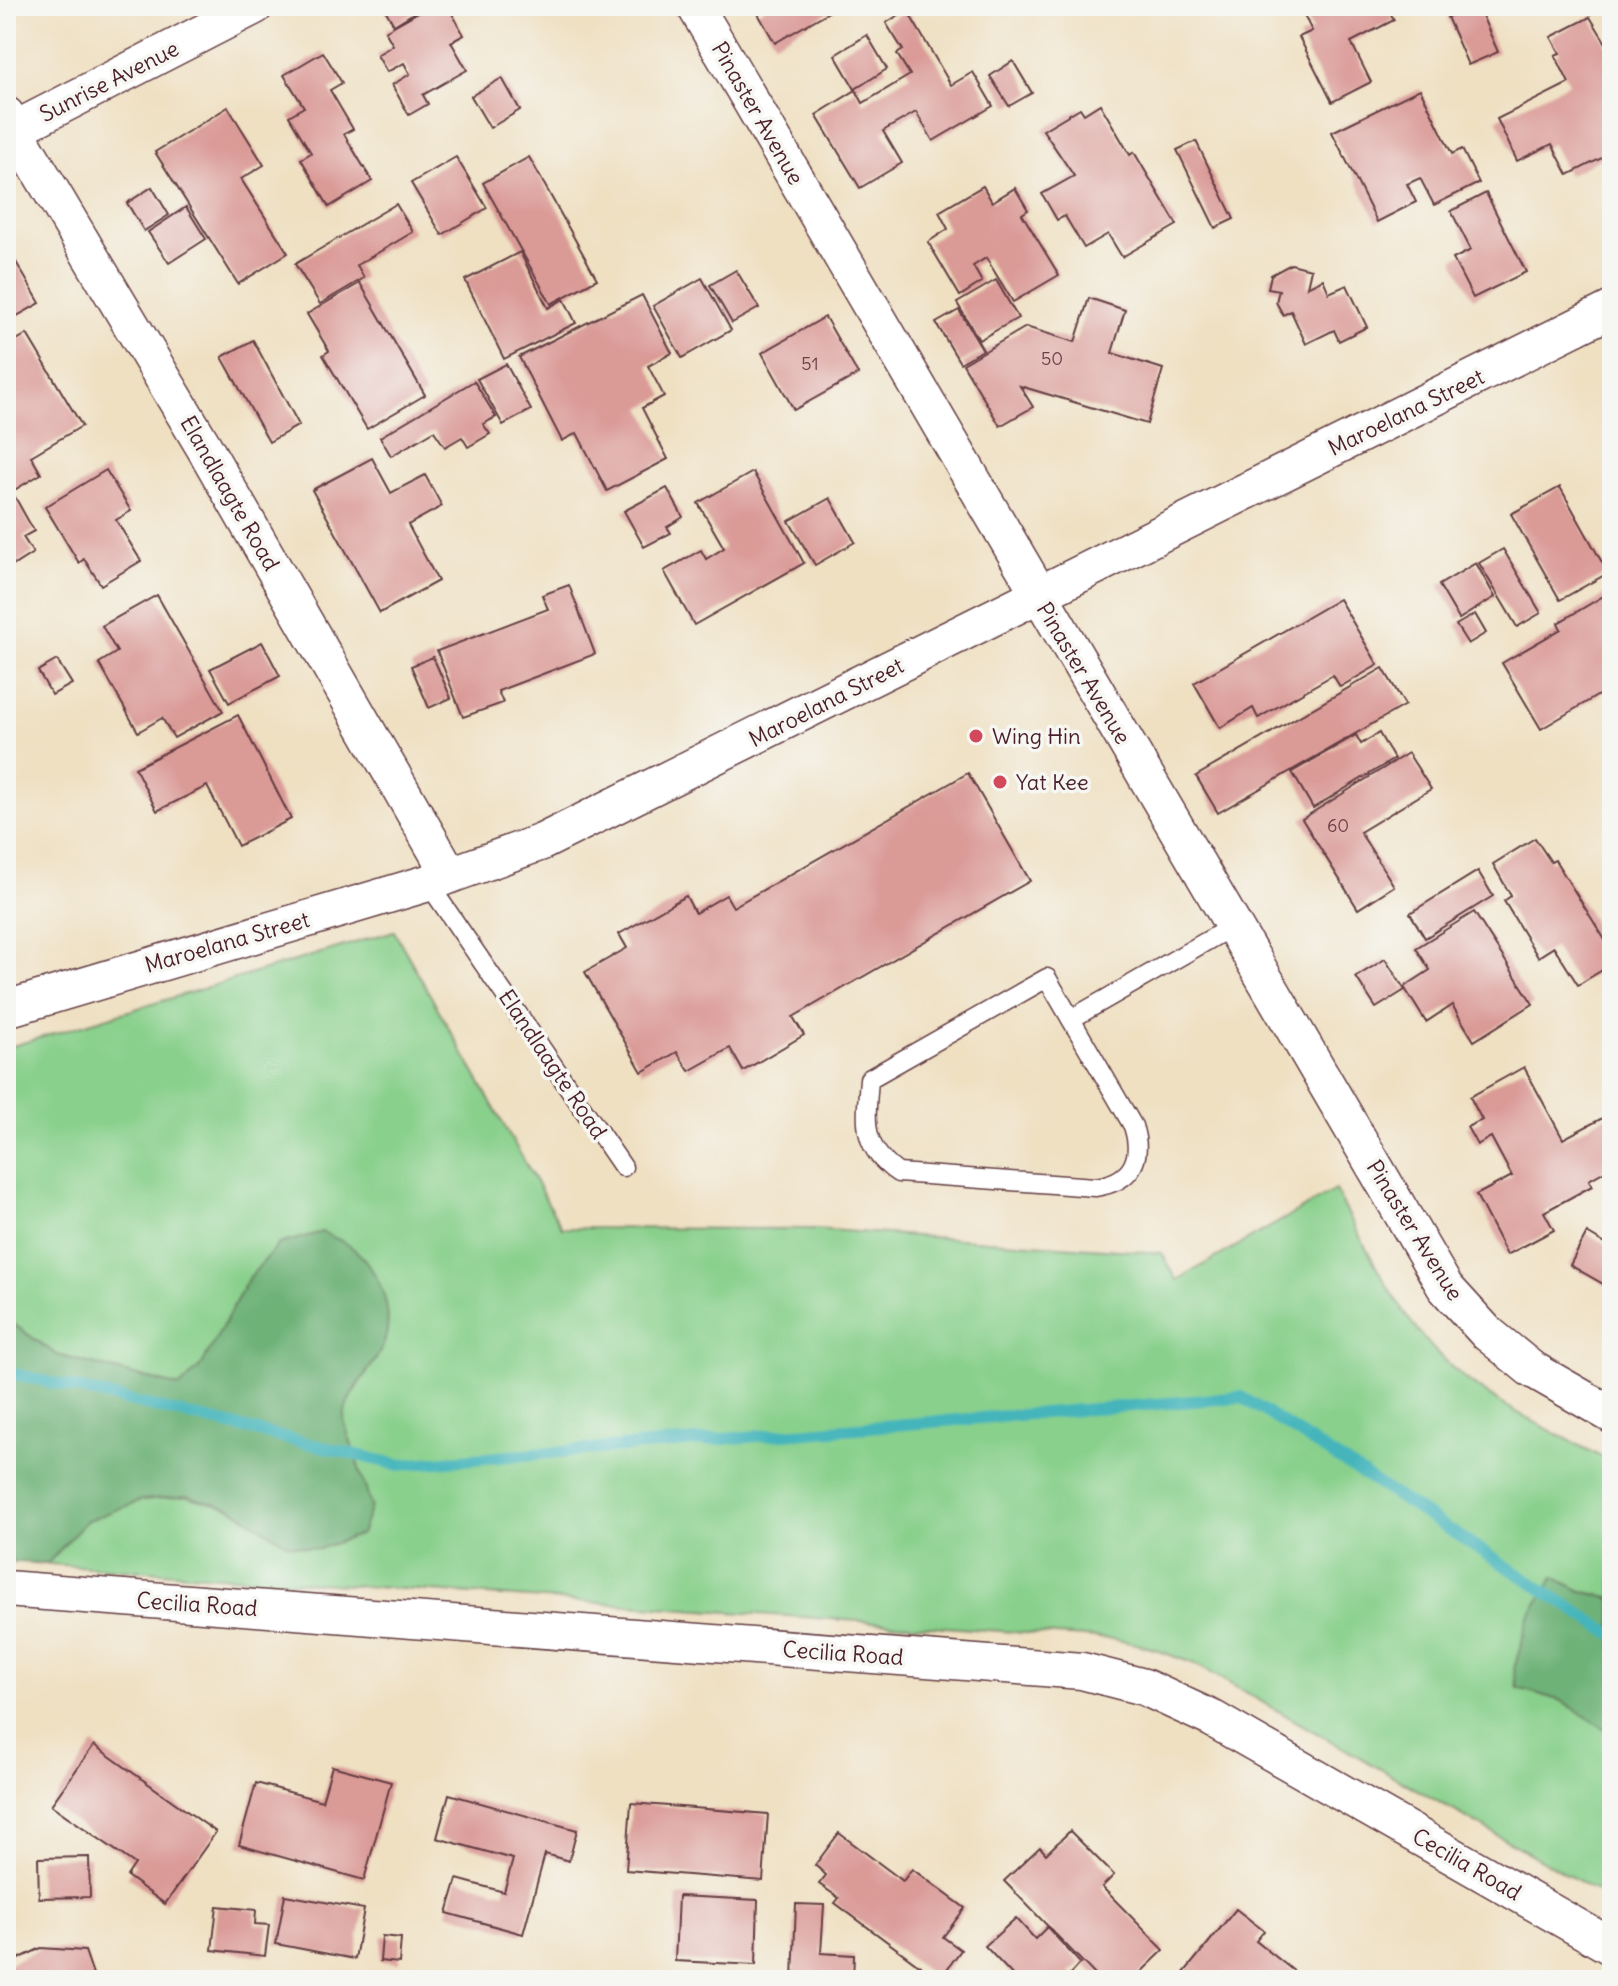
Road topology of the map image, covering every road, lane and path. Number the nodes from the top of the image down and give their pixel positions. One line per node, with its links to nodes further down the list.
1 (255, 6): 3 (street, Sunrise Avenue)
2 (695, 6): 5 (street, Pinaster Avenue)
3 (9, 126): 6 (street, Elandlaagte Road)
4 (1612, 309): 5 (street, Maroelana Street)
5 (1038, 595): 6 (street, Maroelana Street); 7 (street, Pinaster Avenue)
6 (439, 879): 8 (street, Maroelana Street); 10 (lane, Elandlaagte Road)
7 (1233, 926): 9 (lane); 11 (street, Pinaster Avenue)
8 (6, 1009)
9 (1071, 1019): 9 (lane)
10 (623, 1167)
11 (1612, 1415)
12 (6, 1589): 13 (street, Cecilia Road)
13 (1612, 1947)

